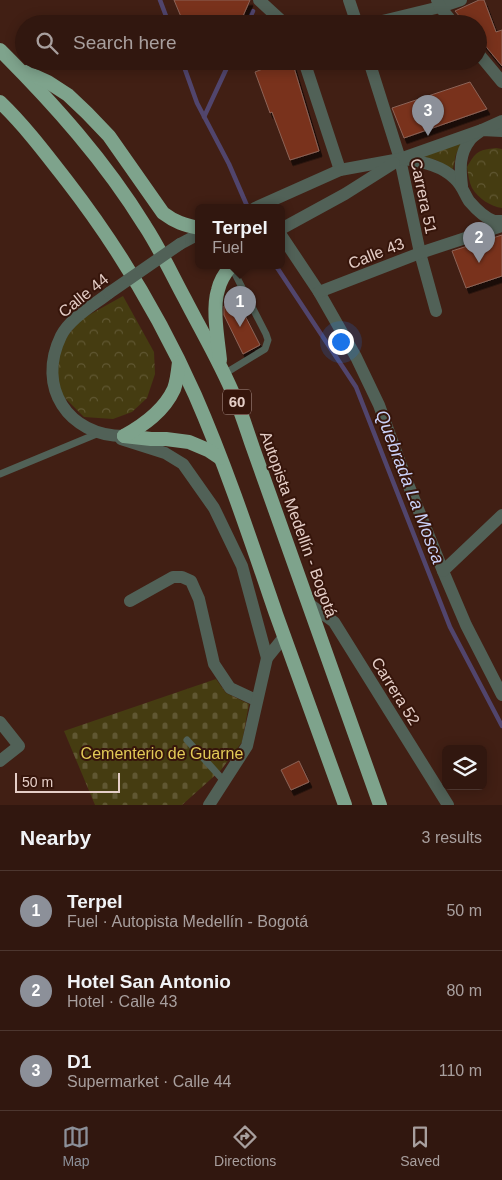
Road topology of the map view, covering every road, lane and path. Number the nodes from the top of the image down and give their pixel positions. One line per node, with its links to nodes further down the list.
1 (259, 0): 5 (street)
2 (349, 0): 6 (street)
3 (461, 0): 4 (street)
4 (438, 3): 7 (street); 8 (street)
5 (275, 15)
6 (354, 15)
7 (399, 15)
8 (447, 15)
9 (0, 50): 11 (highway, Autopista Medellín - Bogotá / 60)
10 (487, 64): 16 (street)
11 (15, 65)
12 (20, 70): 37 (highway, Autopista Medellín - Bogotá / 60)
13 (22, 70): 27 (highway)
14 (307, 70): 22 (street)
15 (372, 70): 21 (street, Carrera 51)
16 (502, 82)
17 (0, 102): 36 (highway, 60)
18 (502, 121): 19 (street)
19 (482, 130): 20 (street); 21 (street); 23 (street)
20 (502, 131)
21 (400, 159): 22 (street); 23 (street); 28 (street); 31 (street, Carrera 51)
22 (340, 170): 24 (street)
23 (462, 186): 25 (street)
24 (265, 204)
25 (502, 221)
26 (502, 226): 31 (street, Calle 43)
27 (195, 227)
28 (285, 227)
29 (195, 236): 38 (street, Calle 44, bridge)
30 (285, 241): 34 (street)
31 (420, 253): 34 (street, Calle 43); 35 (street, Carrera 51)
32 (229, 269): 37 (highway)
33 (233, 269): 37 (lane)
34 (319, 292): 42 (street)
35 (436, 310)
36 (179, 362): 38 (highway); 39 (highway, 60)
37 (222, 371): 44 (highway, Autopista Medellín - Bogotá / 60)
38 (112, 435): 39 (highway); 40 (lane); 46 (street, Calle 44)
39 (220, 458): 45 (highway, 60)
40 (0, 474)
41 (502, 515): 42 (street)
42 (443, 570): 47 (street)
43 (130, 601): 48 (street)
44 (308, 604): 55 (highway, Autopista Medellín - Bogotá / 60); 56 (street, Carrera 52)
45 (284, 637): 46 (street); 54 (highway, 60)
46 (267, 658): 48 (street)
47 (502, 696)
48 (256, 700): 52 (street)
49 (0, 722): 51 (street)
50 (187, 740): 52 (lane)
51 (0, 761)
52 (224, 781): 53 (street)
53 (208, 805)
54 (345, 805)
55 (380, 805)
56 (448, 805)

